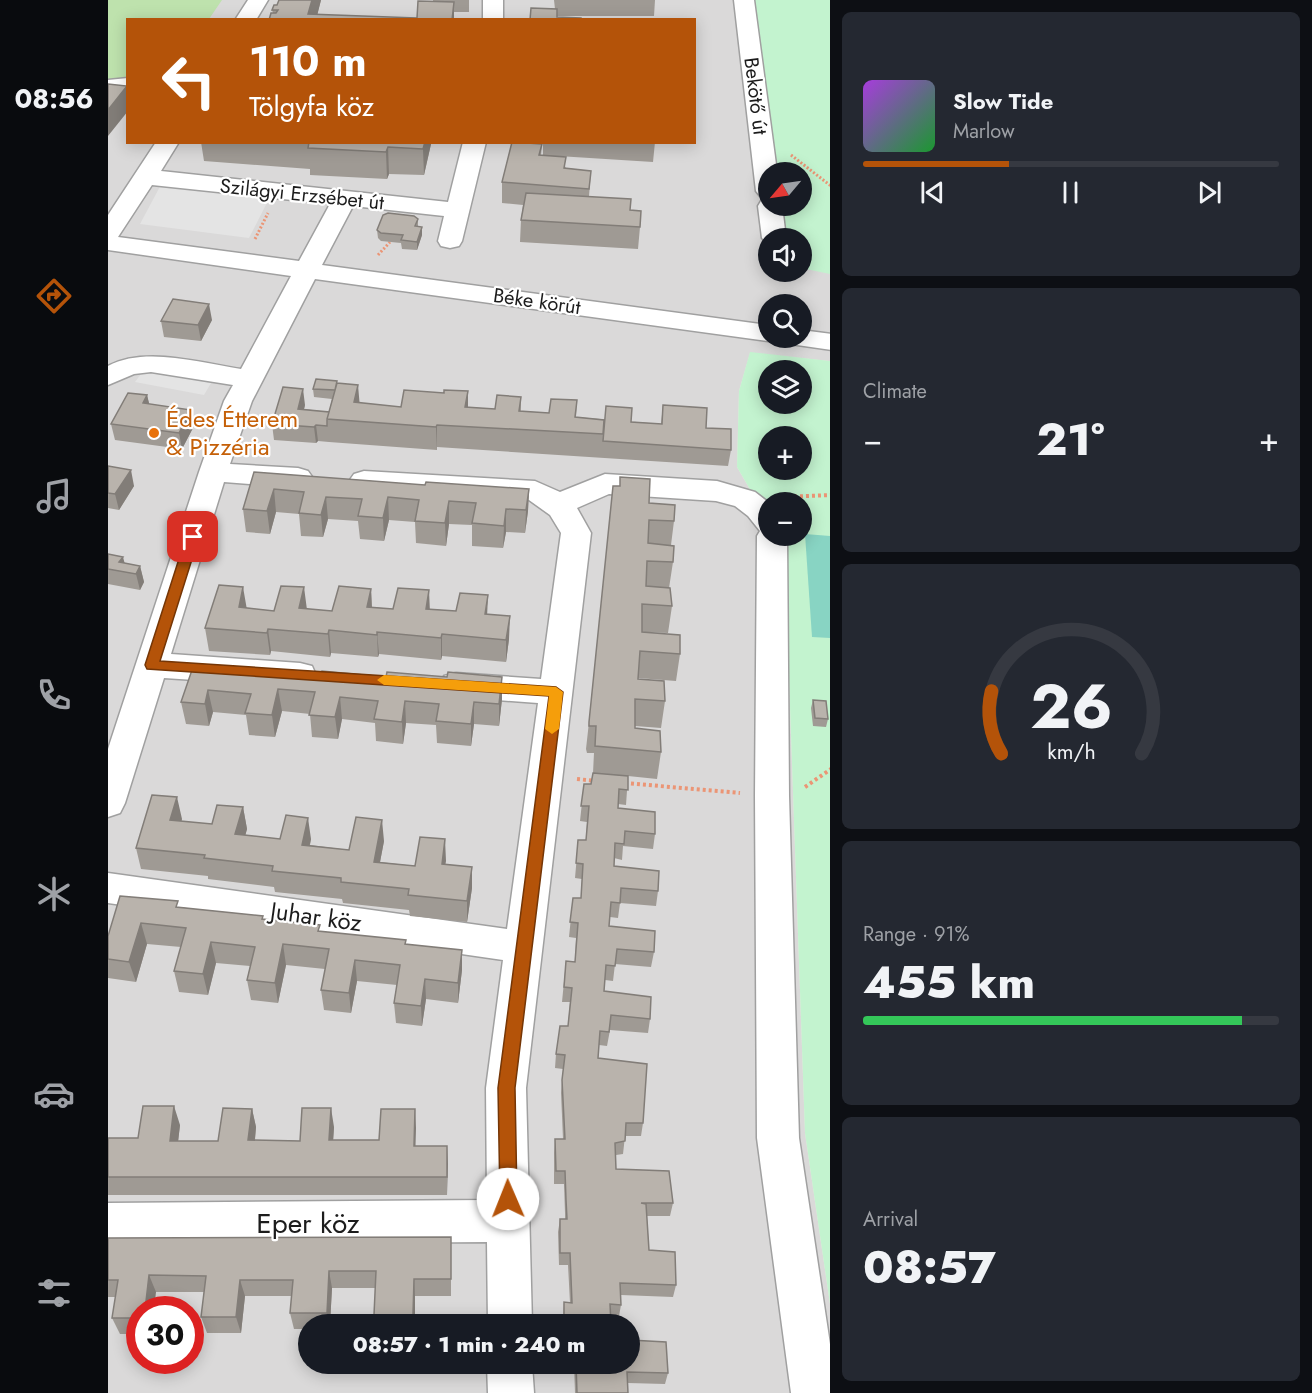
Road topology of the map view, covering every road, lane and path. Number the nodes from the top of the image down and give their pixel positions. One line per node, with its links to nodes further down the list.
1 (258, 0): 4 (street)
2 (493, 0): 5 (street)
3 (744, 0): 8 (street, Bekötő út)
4 (246, 18)
5 (493, 18)
6 (126, 85): 7 (street)
7 (108, 87)
8 (761, 131): 11 (street, Bekötő út); 13 (path)
9 (167, 144): 12 (street)
10 (474, 144): 16 (street)
11 (765, 162)
12 (147, 177): 14 (street, Szilágyi Erzsébet út); 17 (street)
13 (830, 185)
14 (279, 191): 15 (street, Szilágyi Erzsébet út); 21 (path)
15 (345, 198): 16 (street, Szilágyi Erzsébet út); 23 (street)
16 (458, 210): 18 (street)
17 (108, 234)
18 (450, 241)
19 (390, 242): 22 (path)
20 (108, 243): 23 (street)
21 (251, 248)
22 (372, 263)
23 (306, 269): 24 (street, Béke körút); 28 (street)
24 (758, 332)
25 (812, 340): 26 (street)
26 (830, 342)
27 (113, 374): 28 (street)
28 (249, 379): 29 (street)
29 (213, 472): 32 (street); 35 (street)
30 (830, 495): 31 (path)
31 (745, 499): 32 (street); 33 (street)
32 (558, 505): 38 (street)
33 (758, 509)
34 (772, 546): 40 (street)
35 (152, 665): 36 (street); 41 (street)
36 (329, 677)
37 (423, 683): 38 (street)
38 (556, 692): 43 (street)
39 (616, 783): 40 (path)
40 (772, 796): 49 (street)
41 (108, 803)
42 (108, 888): 43 (street, Juhar köz)
43 (524, 947): 44 (street)
44 (509, 1221): 45 (street, Eper köz); 46 (street)
45 (108, 1224)
46 (510, 1314)
47 (510, 1374): 48 (street)
48 (511, 1393)
49 (814, 1393)

